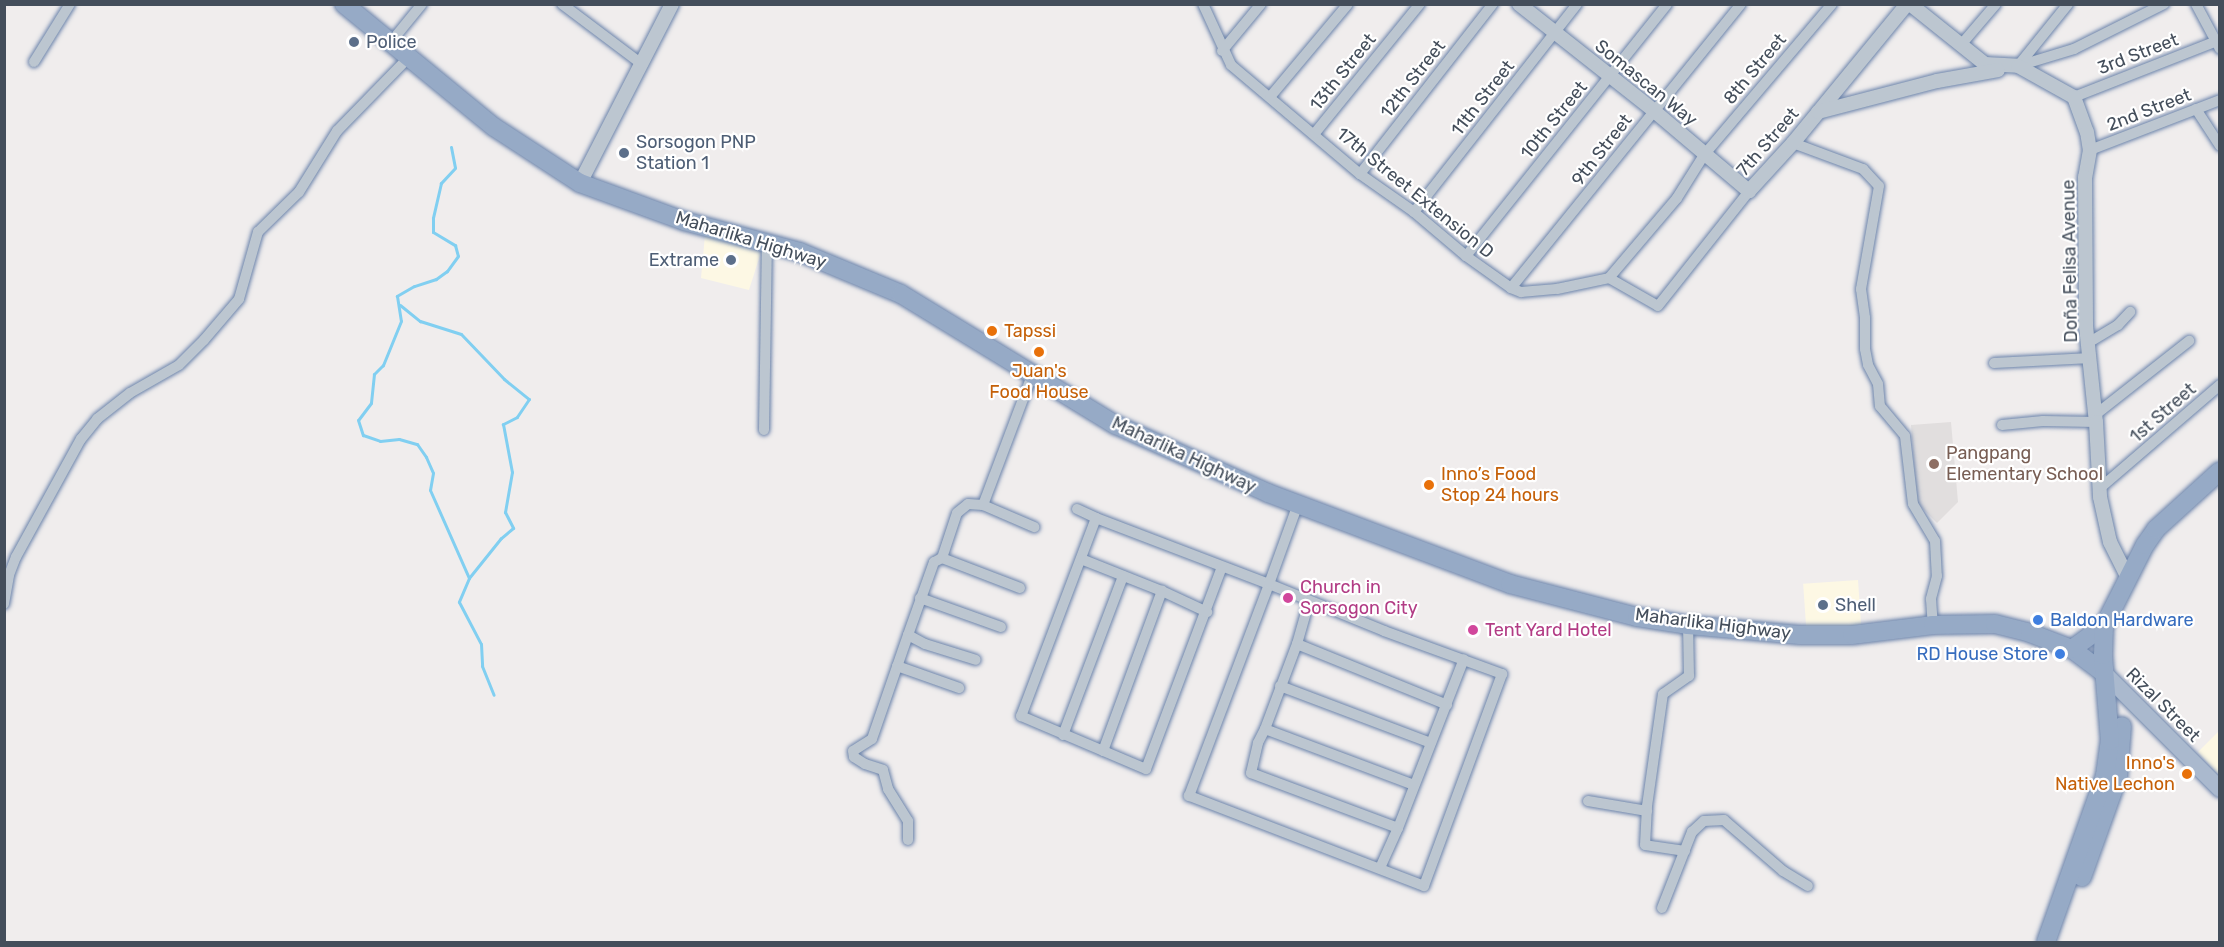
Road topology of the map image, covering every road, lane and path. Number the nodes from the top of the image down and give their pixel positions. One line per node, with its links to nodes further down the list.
1 (70, 4): 27 (street)
2 (344, 4): 22 (highway, Maharlika Highway)
3 (422, 4): 22 (street)
4 (562, 4): 28 (street)
5 (672, 4): 28 (street)
6 (1203, 4): 25 (street, 17th Street Extension D)
7 (1261, 4): 25 (street)
8 (1348, 4): 31 (street)
9 (1420, 4): 37 (street, 13th Street)
10 (1492, 4): 42 (street, 12th Street)
11 (1519, 4): 21 (street, Somascan Way)
12 (1577, 4): 21 (street, 11th Street)
13 (1667, 4): 30 (street, 10th Street)
14 (1742, 4): 35 (street, 9th Street)
15 (1832, 4): 41 (street, 8th Street)
16 (1908, 4): 23 (street); 36 (street, 7th Street)
17 (1996, 4): 23 (street)
18 (2068, 4): 29 (street)
19 (2164, 4): 29 (street)
20 (2196, 4): 24 (street)
21 (1554, 33): 30 (street, Somascan Way); 45 (street, 11th Street)
22 (391, 42): 26 (highway, Maharlika Highway)
23 (1960, 46): 29 (street)
24 (2217, 46): 32 (street, 3rd Street)
25 (1222, 51): 31 (street, 17th Street Extension D)
26 (409, 57): 43 (highway, Maharlika Highway); 77 (street)
27 (33, 62)
28 (643, 65): 43 (street)
29 (2018, 66): 32 (street); 36 (street)
30 (1610, 76): 35 (street, Somascan Way); 47 (street, 10th Street)
31 (1270, 97): 37 (street, 17th Street Extension D)
32 (2074, 97): 40 (street, Doña Felisa Avenue)
33 (2220, 100): 34 (street, 2nd Street)
34 (2196, 109): 39 (street); 40 (street, 2nd Street)
35 (1653, 110): 41 (street, Somascan Way); 49 (street, 9th Street)
36 (1818, 112): 38 (street, 7th Street)
37 (1315, 133): 42 (street, 17th Street Extension D)
38 (1793, 143): 44 (street, 7th Street); 80 (street)
39 (2220, 146)
40 (2090, 150): 52 (street, Doña Felisa Avenue)
41 (1704, 155): 44 (street, Somascan Way); 48 (street, 8th Street)
42 (1360, 174): 45 (street, 17th Street Extension D)
43 (580, 183): 46 (highway, Maharlika Highway)
44 (1749, 191): 48 (street, 7th Street)
45 (1414, 212): 47 (street, 17th Street Extension D)
46 (767, 243): 55 (highway, Maharlika Highway); 59 (street)
47 (1466, 256): 49 (street, 17th Street Extension D)
48 (1609, 278): 49 (street)
49 (1511, 288)
50 (2130, 312): 52 (street)
51 (2189, 341): 57 (street)
52 (2088, 344): 53 (street, Doña Felisa Avenue)
53 (2091, 358): 54 (street); 57 (street, Doña Felisa Avenue)
54 (1994, 363)
55 (1033, 373): 62 (highway, Maharlika Highway); 63 (street)
56 (2220, 385): 61 (street, 1st Street)
57 (2095, 419): 58 (street); 61 (street, Doña Felisa Avenue)
58 (2002, 425)
59 (764, 430)
60 (2220, 471): 71 (highway)
61 (2099, 489): 71 (street, Doña Felisa Avenue)
62 (1298, 504): 72 (street); 79 (highway, Maharlika Highway)
63 (983, 505): 66 (street); 67 (street)
64 (1077, 509): 65 (street)
65 (1096, 518): 68 (street); 69 (street)
66 (1034, 527)
67 (942, 558): 73 (street); 75 (street)
68 (1081, 559): 70 (street); 94 (street)
69 (1222, 567): 72 (street); 78 (street)
70 (1123, 576): 74 (street); 94 (street)
71 (2128, 578): 81 (highway)
72 (1269, 584): 76 (street); 104 (street)
73 (1020, 588)
74 (1162, 591): 78 (street); 96 (street)
75 (920, 598): 82 (street); 83 (street)
76 (1309, 602): 84 (street); 87 (street)
77 (4, 604)
78 (1207, 612): 96 (street)
79 (1688, 625): 80 (highway, Maharlika Highway); 100 (street)
80 (1933, 625): 85 (highway, Maharlika Highway)
81 (2104, 626): 85 (highway); 89 (highway)
82 (1001, 627)
83 (908, 635): 86 (street); 88 (street)
84 (1297, 644): 90 (street); 92 (street)
85 (2072, 649): 89 (highway, Maharlika Highway)
86 (976, 660)
87 (1464, 660): 92 (street); 104 (street)
88 (897, 666): 91 (street); 102 (street)
89 (2104, 673): 98 (main road, Rizal Street); 107 (highway); 108 (highway)
90 (1280, 686): 93 (street); 95 (street)
91 (959, 688)
92 (1447, 705): 95 (street)
93 (1265, 729): 97 (street); 101 (street)
94 (1063, 735): 96 (street)
95 (1431, 743): 97 (street)
96 (1103, 751)
97 (1414, 785): 101 (street)
98 (2220, 789)
99 (1588, 801): 100 (street)
100 (1647, 811): 103 (street)
101 (1398, 828): 104 (street)
102 (908, 840)
103 (1685, 851): 105 (street); 106 (street)
104 (1380, 868)
105 (1808, 886)
106 (1662, 909)
107 (2046, 942)
108 (2059, 942)

